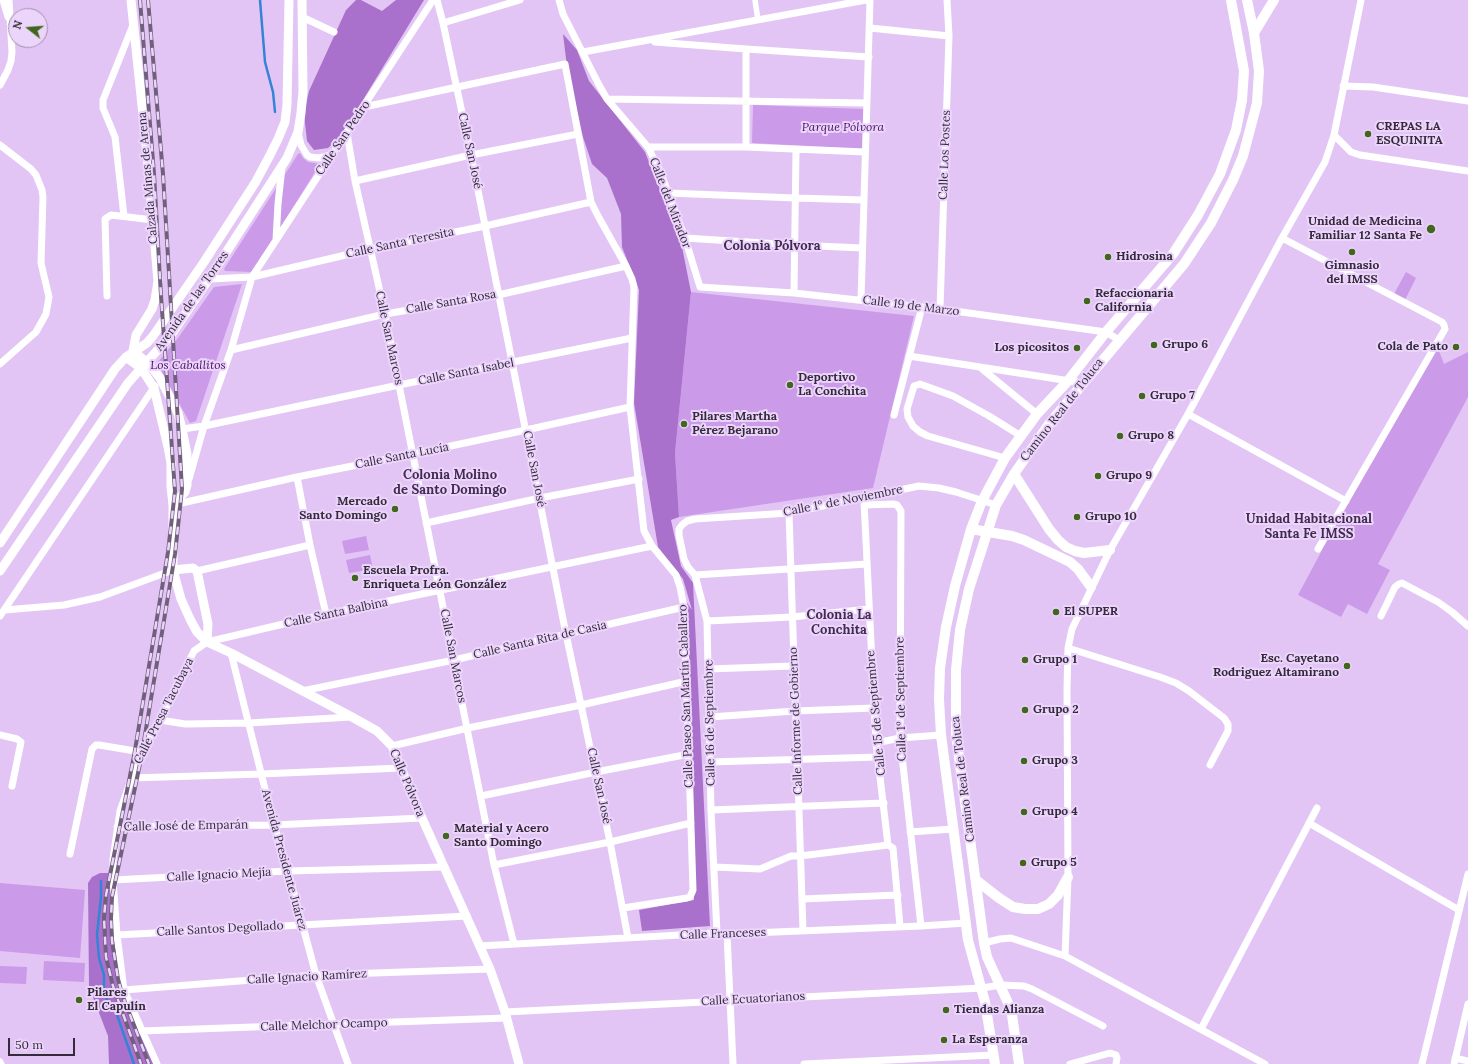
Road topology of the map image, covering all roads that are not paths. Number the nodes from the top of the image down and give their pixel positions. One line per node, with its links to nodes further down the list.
1 (3, 0): 18 (street)
2 (131, 0): 21 (street, Calzada Minas de Arena)
3 (289, 0): 83 (street, Avenida de las Torres)
4 (302, 0): 17 (street, Avenida de las Torres)
5 (433, 0): 38 (street, Calle San Pedro)
6 (436, 0): 20 (street, Calle San José)
7 (520, 0): 20 (street)
8 (559, 0): 29 (street, Calle del Mirador)
9 (755, 0): 19 (street)
10 (866, 0): 19 (street)
11 (870, 0): 22 (street)
12 (947, 0): 25 (street, Calle Los Postes)
13 (1231, 0): 48 (main road, Camino Real de Toluca)
14 (1247, 0): 24 (main road, Camino Real de Toluca)
15 (1274, 0): 24 (main road)
16 (1361, 0): 32 (street)
17 (302, 17): 23 (street); 39 (street, Avenida de las Torres)
18 (8, 18)
19 (758, 20): 26 (street)
20 (443, 22): 33 (street, Calle San José)
21 (134, 25): 59 (street); 60 (street, Calzada Minas de Arena)
22 (870, 28): 25 (street); 30 (street)
23 (334, 32)
24 (1254, 33): 51 (main road, Camino Real de Toluca)
25 (949, 36): 77 (street, Calle Los Postes)
26 (647, 41): 28 (street); 29 (street)
27 (12, 48): 31 (street)
28 (746, 50): 30 (street); 36 (street)
29 (583, 52): 34 (street, Calle del Mirador)
30 (868, 57): 37 (street)
31 (0, 85)
32 (1343, 86): 35 (street); 42 (street)
33 (456, 88): 38 (street); 41 (street); 50 (street, Calle San José)
34 (607, 99): 36 (street); 44 (street, Calle del Mirador)
35 (1468, 101)
36 (747, 102): 37 (street); 45 (street)
37 (867, 103): 47 (street)
38 (364, 107): 40 (street, Calle San Pedro)
39 (298, 132): 49 (street); 52 (street, Avenida de las Torres)
40 (347, 132): 49 (street, Calle San Pedro); 54 (street, Calle San Marcos)
41 (578, 134): 50 (street); 58 (street)
42 (1334, 135): 53 (street); 63 (street)
43 (0, 145): 86 (street)
44 (648, 147): 45 (street); 55 (street, Calle del Mirador)
45 (746, 147): 46 (street)
46 (796, 150): 47 (street); 56 (street)
47 (865, 152): 57 (street)
48 (1229, 152): 51 (main road); 79 (main road, Camino Real de Toluca)
49 (331, 155): 64 (street, Calle San Pedro)
50 (471, 155): 54 (street); 61 (street, Calle San José)
51 (1243, 156): 81 (main road, Camino Real de Toluca)
52 (282, 164): 64 (street); 70 (street, Avenida de las Torres)
53 (1468, 171)
54 (355, 181): 67 (street, Calle San Marcos)
55 (668, 193): 56 (street); 62 (street, Calle del Mirador)
56 (795, 198): 57 (street); 65 (street)
57 (864, 200): 66 (street)
58 (591, 202): 61 (street, Calle Santa Teresita); 68 (street)
59 (124, 216): 60 (street); 74 (street)
60 (153, 220): 83 (street, Calzada Minas de Arena)
61 (485, 226): 67 (street, Calle Santa Teresita); 73 (street, Calle San José)
62 (685, 238): 65 (street); 71 (street, Calle del Mirador)
63 (1282, 238): 96 (street); 113 (street)
64 (276, 241): 69 (street, Calle San Pedro)
65 (795, 245): 66 (street); 72 (street)
66 (862, 248): 75 (street)
67 (371, 249): 69 (street, Calle Santa Teresita); 78 (street, Calle San Marcos)
68 (626, 266): 73 (street, Calle Santa Rosa); 80 (street, Calle Paseo San Martín Caballero)
69 (252, 277): 70 (street, Calle Santa Teresita); 82 (street, Calle San Pedro)
70 (209, 279): 87 (street, Avenida de las Torres)
71 (700, 287): 72 (street, Calle 19 de Marzo)
72 (794, 293): 75 (street, Calle 19 de Marzo)
73 (498, 295): 78 (street, Calle Santa Rosa); 85 (street, Calle San José)
74 (107, 296)
75 (861, 300): 76 (street, Calle 19 de Marzo)
76 (922, 307): 77 (street, Calle 19 de Marzo); 84 (street)
77 (940, 309): 79 (street, Calle 19 de Marzo)
78 (384, 314): 82 (street, Calle Santa Rosa); 92 (street, Calle San Marcos)
79 (1106, 332): 81 (street, Calle 19 de Marzo); 90 (main road, Camino Real de Toluca)
80 (632, 338): 85 (street, Calle Santa Isabel); 94 (street, Calle Paseo San Martín Caballero)
81 (1119, 340): 91 (main road, Camino Real de Toluca)
82 (230, 350): 98 (street, Calle San Pedro)
83 (130, 354): 87 (street); 121 (street, Avenida de las Torres)
84 (909, 356): 88 (street); 97 (street)
85 (512, 363): 92 (street, Calle Santa Isabel); 100 (street, Calle San José)
86 (0, 364)
87 (144, 366): 89 (street); 93 (street); 130 (street, Avenida de las Torres)
88 (980, 368): 90 (street); 95 (street)
89 (160, 378): 93 (street); 99 (street)
90 (1067, 382): 91 (street); 95 (main road, Camino Real de Toluca)
91 (1082, 383): 104 (main road, Camino Real de Toluca)
92 (399, 385): 98 (street, Calle Santa Isabel); 103 (street, Calle San Marcos)
93 (154, 388): 114 (street); 137 (street)
94 (630, 406): 100 (street, Calle Santa Lucía); 108 (street, Calle Paseo San Martín Caballero)
95 (1037, 414): 101 (main road, Camino Real de Toluca)
96 (1188, 414): 113 (street); 125 (street)
97 (894, 415)
98 (204, 426): 99 (street, Calle Santa Isabel); 109 (street, Calle San Pedro)
99 (182, 429): 109 (street)
100 (526, 430): 103 (street, Calle Santa Lucía); 110 (street, Calle San José)
101 (1021, 436): 102 (main road, Camino Real de Toluca); 105 (street)
102 (1013, 447): 104 (main road); 105 (main road, Camino Real de Toluca)
103 (413, 454): 107 (street, Calle Santa Lucía); 118 (street, Calle San Marcos)
104 (1025, 457): 106 (main road, Camino Real de Toluca)
105 (1005, 458): 112 (main road, Camino Real de Toluca)
106 (1014, 474): 115 (main road, Camino Real de Toluca); 125 (main road)
107 (297, 477): 114 (street, Calle Santa Lucía); 122 (street)
108 (639, 479): 110 (street); 123 (street, Calle Paseo San Martín Caballero)
109 (187, 485): 114 (street)
110 (540, 498): 118 (street); 127 (street, Calle San José)
111 (864, 501): 112 (street, Calle 1º de Noviembre); 116 (street, Calle 1º de Noviembre); 126 (street, Calle 15 de Septiembre); 162 (street, Calle 1º de Septiembre)
112 (982, 501): 115 (street, Calle 1º de Noviembre); 119 (main road, Camino Real de Toluca)
113 (1346, 501): 124 (street)
114 (173, 505): 129 (street)
115 (996, 505): 120 (main road, Camino Real de Toluca)
116 (789, 513): 117 (street, Calle 1º de Noviembre); 128 (street, Calle Informe de Gobierno)
117 (687, 521): 132 (street, Calle 16 de Septiembre)
118 (426, 523): 134 (street, Calle San Marcos)
119 (971, 528): 120 (main road); 161 (main road, Camino Real de Toluca)
120 (987, 531): 133 (main road); 199 (main road, Camino Real de Toluca)
121 (0, 543)
122 (310, 545): 131 (street); 138 (street)
123 (652, 546): 127 (street, Calle Santa Balbina); 135 (street, Calle Paseo San Martín Caballero)
124 (1318, 549)
125 (1110, 550): 133 (street)
126 (867, 564): 128 (street); 136 (street, Calle 15 de Septiembre)
127 (553, 567): 134 (street, Calle Santa Balbina); 143 (street, Calle San José)
128 (790, 569): 132 (street); 140 (street, Calle Informe de Gobierno)
129 (173, 570): 131 (street); 137 (street); 144 (street)
130 (0, 571)
131 (197, 571): 144 (street)
132 (695, 575): 141 (street, Calle 16 de Septiembre)
133 (1091, 586): 145 (street)
134 (440, 591): 138 (street, Calle Santa Balbina); 147 (street, Calle San Marcos)
135 (684, 607): 143 (street, Calle Santa Rita de Casia); 150 (street, Calle Paseo San Martín Caballero)
136 (869, 609): 140 (street); 153 (street, Calle 15 de Septiembre)
137 (2, 613)
138 (326, 614): 144 (street, Calle Santa Balbina)
139 (1381, 616): 142 (street)
140 (792, 617): 141 (street); 148 (street, Calle Informe de Gobierno)
141 (707, 622): 149 (street, Calle 16 de Septiembre)
142 (1468, 626)
143 (566, 634): 147 (street, Calle Santa Rita de Casia); 152 (street, Calle San José)
144 (208, 642): 146 (street, Calle Pólvora); 157 (street, Calle Presa Tacubaya)
145 (1068, 648): 170 (street); 197 (street)
146 (231, 653): 151 (street, Calle Pólvora); 158 (street, Avenida Presidente Juárez)
147 (454, 660): 151 (street, Calle Santa Rita de Casia); 159 (street, Calle San Marcos)
148 (793, 666): 149 (street); 154 (street, Calle Informe de Gobierno)
149 (709, 669): 156 (street, Calle 16 de Septiembre)
150 (687, 681): 152 (street); 166 (street, Calle Paseo San Martín Caballero)
151 (302, 691): 155 (street, Calle Pólvora)
152 (581, 705): 159 (street); 172 (street, Calle San José)
153 (874, 708): 154 (street); 163 (street, Calle 15 de Septiembre)
154 (795, 711): 156 (street); 168 (street, Calle Informe de Gobierno)
155 (352, 717): 158 (street); 164 (street, Calle Pólvora)
156 (710, 717): 169 (street, Calle 16 de Septiembre)
157 (160, 720): 158 (street); 165 (street, Calle Presa Tacubaya)
158 (249, 723): 173 (street, Avenida Presidente Juárez)
159 (468, 728): 164 (street); 176 (street, Calle San Marcos)
160 (0, 735): 175 (street)
161 (941, 735): 162 (street); 186 (main road, Camino Real de Toluca)
162 (900, 738): 163 (street); 187 (street, Calle 1º de Septiembre)
163 (876, 743): 167 (street, Calle 15 de Septiembre)
164 (392, 746): 171 (street, Calle Pólvora)
165 (141, 752): 174 (street, Calle Presa Tacubaya); 190 (street)
166 (689, 754): 172 (street); 182 (street, Calle Paseo San Martín Caballero)
167 (878, 757): 168 (street); 177 (street, Calle 15 de Septiembre)
168 (797, 759): 169 (street); 178 (street, Calle Informe de Gobierno)
169 (710, 762): 180 (street, Calle 16 de Septiembre)
170 (1210, 765)
171 (401, 768): 173 (street); 181 (street, Calle Pólvora)
172 (596, 772): 176 (street); 188 (street, Calle San José)
173 (261, 774): 174 (street); 184 (street, Avenida Presidente Juárez)
174 (131, 778): 185 (street, Calle Presa Tacubaya)
175 (12, 786)
176 (481, 796): 192 (street, Calle San Marcos)
177 (884, 803): 178 (street); 189 (street, Calle 15 de Septiembre)
178 (799, 806): 180 (street); 191 (street, Calle Informe de Gobierno)
179 (1317, 808): 183 (street)
180 (711, 810): 193 (street, Calle 16 de Septiembre)
181 (422, 818): 184 (street, Calle José de Emparán); 194 (street, Calle Pólvora)
182 (691, 823): 188 (street); 202 (street, Calle Paseo San Martín Caballero)
183 (1309, 823): 203 (street); 229 (street)
184 (274, 825): 185 (street, Calle José de Emparán); 195 (street, Avenida Presidente Juárez)
185 (117, 827): 198 (street, Calle Presa Tacubaya)
186 (953, 829): 187 (street); 205 (main road, Camino Real de Toluca)
187 (910, 832): 208 (street, Calle 1º de Septiembre)
188 (610, 842): 192 (street); 202 (street, Calle San José)
189 (888, 845): 191 (street); 200 (street, Calle 15 de Septiembre)
190 (70, 854)
191 (800, 856): 193 (street); 201 (street, Calle Informe de Gobierno)
192 (494, 864): 215 (street, Calle San Marcos)
193 (714, 866): 210 (street, Calle 16 de Septiembre)
194 (445, 867): 195 (street, Calle Ignacio Mejía); 204 (street, Calle Pólvora)
195 (288, 871): 198 (street, Calle Ignacio Mejía); 206 (street, Avenida Presidente Juárez)
196 (1468, 874): 203 (street)
197 (1068, 877): 199 (main road); 217 (street)
198 (113, 880): 212 (street, Calle Presa Tacubaya)
199 (976, 880): 214 (main road, Camino Real de Toluca)
200 (898, 895): 201 (street); 207 (street, Calle 15 de Septiembre)
201 (802, 898): 209 (street, Calle Informe de Gobierno)
202 (623, 908): 213 (street, Calle San José)
203 (1459, 910): 243 (street)
204 (467, 916): 206 (street, Calle Santos Degollado); 216 (street, Calle Pólvora)
205 (966, 923): 208 (street, Calle Franceses); 221 (main road, Camino Real de Toluca)
206 (302, 925): 212 (street, Calle Santos Degollado); 219 (street, Avenida Presidente Juárez)
207 (900, 926): 208 (street, Calle Franceses); 209 (street, Calle Franceses)
208 (921, 926)
209 (803, 930): 211 (street, Calle Franceses)
210 (717, 933): 211 (street, Calle Franceses); 213 (street, Calle Franceses)
211 (727, 934): 223 (street)
212 (117, 935): 222 (street, Calle Presa Tacubaya)
213 (628, 938): 215 (street, Calle Franceses)
214 (984, 943): 217 (street); 220 (main road, Camino Real de Toluca)
215 (514, 944): 216 (street, Calle Franceses)
216 (479, 946): 218 (street, Calle Pólvora)
217 (1065, 956): 229 (street)
218 (490, 969): 219 (street, Calle Ignacio Ramírez); 225 (street, Calle Pólvora)
219 (316, 975): 222 (street, Calle Ignacio Ramírez); 227 (street, Avenida Presidente Juárez)
220 (1001, 985): 221 (street, Calle Ecuatorianos); 228 (street, Calle Ecuatorianos); 239 (main road, Camino Real de Toluca)
221 (982, 988): 223 (street, Calle Ecuatorianos); 231 (main road, Camino Real de Toluca)
222 (124, 990): 230 (street, Calle Presa Tacubaya)
223 (731, 1000): 225 (street, Calle Ecuatorianos); 237 (street)
224 (1468, 1004): 226 (street)
225 (506, 1015): 227 (street, Calle Melchor Ocampo); 236 (street, Calle Pólvora)
226 (1466, 1018): 232 (street)
227 (333, 1025): 230 (street, Calle Melchor Ocampo); 235 (street, Avenida Presidente Juárez)
228 (1103, 1026)
229 (1201, 1029): 242 (street)
230 (141, 1032): 234 (street, Calle Presa Tacubaya)
231 (994, 1059): 238 (street)
232 (1454, 1061): 233 (street)
233 (1468, 1061)
234 (157, 1064)
235 (348, 1064)
236 (519, 1064)
237 (733, 1064)
238 (804, 1064)
239 (1019, 1064)
240 (1070, 1064): 241 (street)
241 (1116, 1064)
242 (1265, 1064)
243 (1422, 1064)

